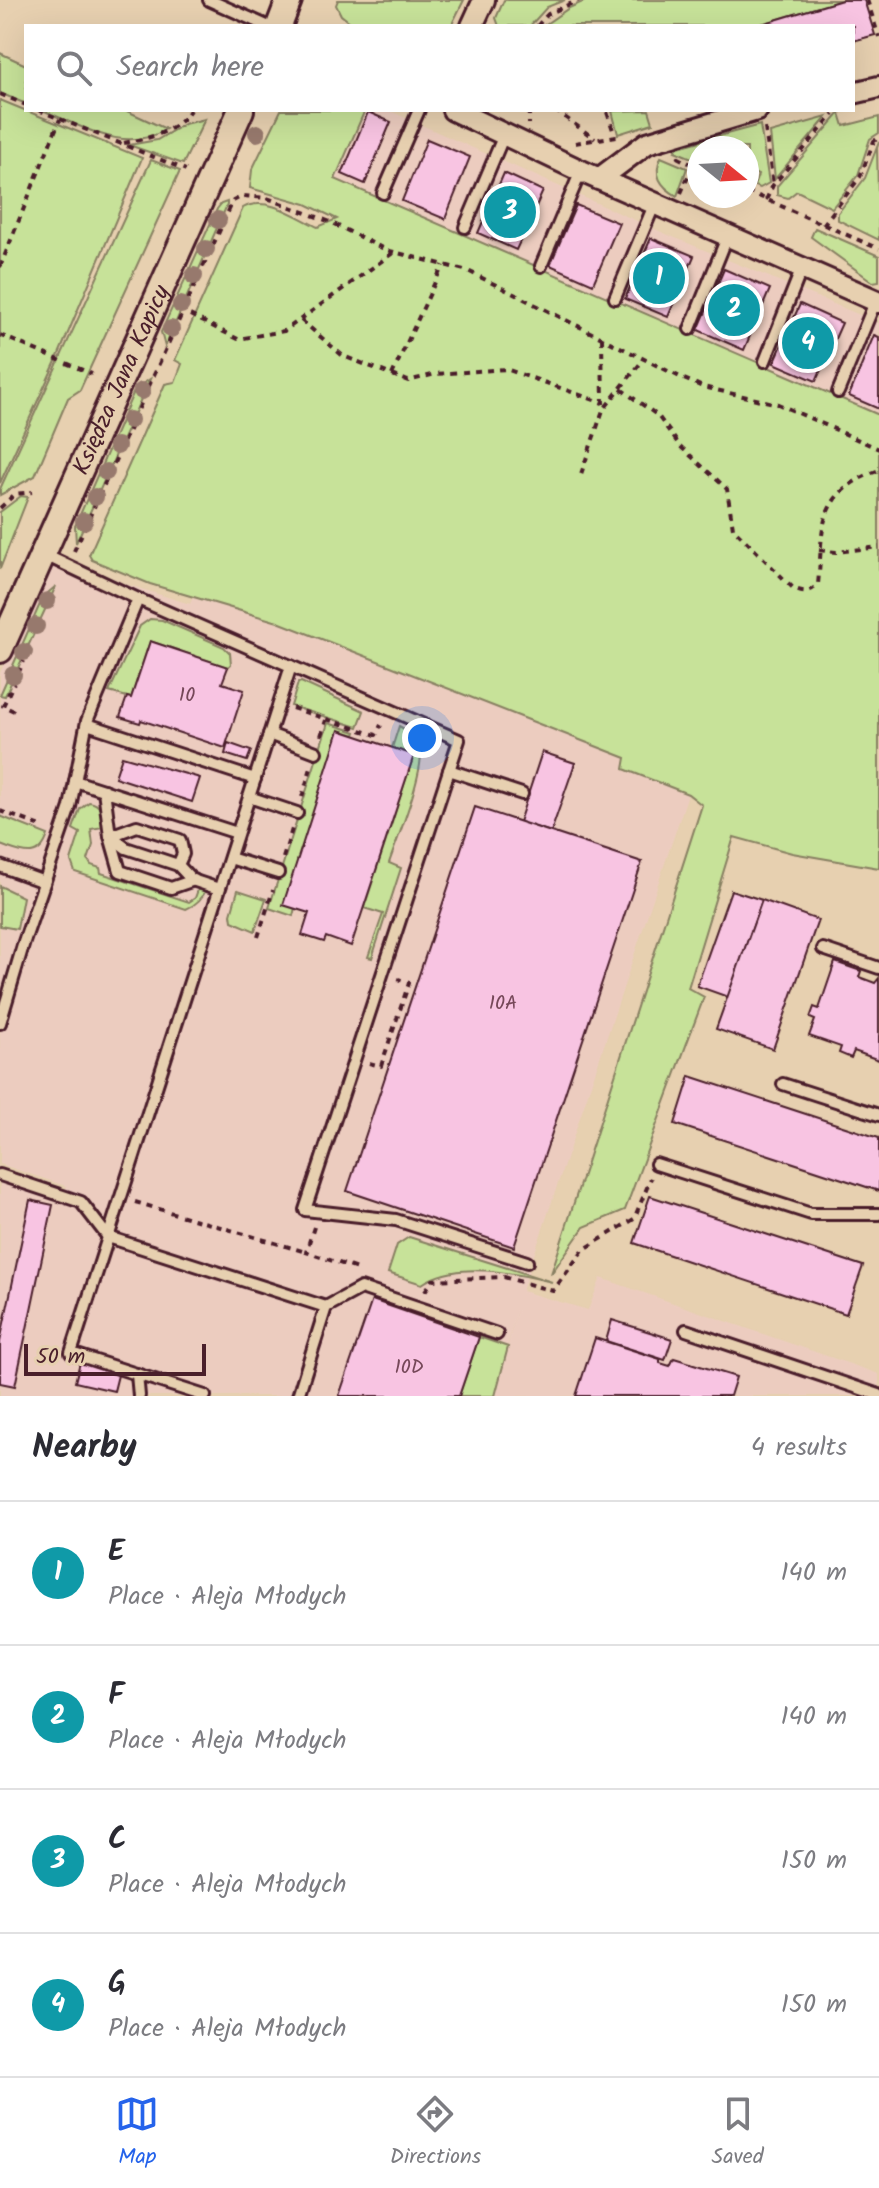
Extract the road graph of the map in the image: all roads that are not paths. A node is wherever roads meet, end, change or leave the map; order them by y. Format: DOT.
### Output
graph roads {
  1 [pos="209,0"];
  2 [pos="289,0"];
  3 [pos="484,0"];
  4 [pos="263,24"];
  5 [pos="280,24"];
  6 [pos="473,24"];
  7 [pos="879,87"];
  8 [pos="855,93"];
  9 [pos="240,112"];
  10 [pos="418,112"];
  11 [pos="457,112"];
  12 [pos="761,118"];
  13 [pos="504,135"];
  14 [pos="590,175"];
  15 [pos="383,193"];
  16 [pos="655,203"];
  17 [pos="465,227"];
  18 [pos="728,235"];
  19 [pos="541,266"];
  20 [pos="802,268"];
  21 [pos="615,298"];
  22 [pos="877,301"];
  23 [pos="690,329"];
  24 [pos="765,361"];
  25 [pos="838,392"];
  26 [pos="43,554"];
  27 [pos="138,599"];
  28 [pos="1,647"];
  29 [pos="291,666"];
  30 [pos="87,724"];
  31 [pos="269,734"];
  32 [pos="316,752"];
  33 [pos="449,770"];
  34 [pos="255,779"];
  35 [pos="75,781"];
  36 [pos="104,790"];
  37 [pos="522,794"];
  38 [pos="249,797"];
  39 [pos="297,813"];
  40 [pos="237,833"];
  41 [pos="110,836"];
  42 [pos="230,858"];
  43 [pos="178,865"];
  44 [pos="0,866"];
  45 [pos="278,873"];
  46 [pos="194,880"];
  47 [pos="44,882"];
  48 [pos="219,889"];
  49 [pos="823,949"];
  50 [pos="879,968"];
  51 [pos="0,1023"];
  52 [pos="783,1084"];
  53 [pos="879,1115"];
  54 [pos="656,1164"];
  55 [pos="0,1175"];
  56 [pos="879,1214"];
  57 [pos="108,1237"];
  58 [pos="527,1262"];
  59 [pos="326,1307"];
  60 [pos="686,1330"];
  61 [pos="497,1334"];
  62 [pos="137,1374"];
  63 [pos="879,1395"];
  64 [pos="139,1396"];
  65 [pos="205,1396"];
  66 [pos="298,1396"];
  1 -- 4 [label="lane"];
  2 -- 5 [label="street"];
  3 -- 6 [label="street"];
  7 -- 8 [label="street"];
  9 -- 26 [label="street, Księdza Jana Kapicy"];
  10 -- 15 [label="lane"];
  11 -- 13 [label="street"];
  12 -- 14 [label="street"];
  13 -- 14 [label="street"];
  13 -- 17 [label="lane"];
  14 -- 16 [label="street"];
  14 -- 19 [label="lane"];
  16 -- 18 [label="street"];
  16 -- 21 [label="lane"];
  18 -- 20 [label="street"];
  18 -- 23 [label="lane"];
  20 -- 22 [label="street"];
  20 -- 24 [label="lane"];
  22 -- 25 [label="lane"];
  26 -- 27 [label="lane"];
  26 -- 28 [label="street, Księdza Jana Kapicy"];
  27 -- 29 [label="lane"];
  27 -- 30 [label="lane"];
  29 -- 31 [label="lane"];
  29 -- 33 [label="lane"];
  30 -- 34 [label="lane"];
  30 -- 35 [label="lane"];
  31 -- 32 [label="lane"];
  31 -- 34 [label="lane"];
  33 -- 37 [label="lane"];
  33 -- 58 [label="lane"];
  34 -- 38 [label="lane"];
  35 -- 36 [label="lane"];
  35 -- 47 [label="lane"];
  36 -- 40 [label="lane"];
  36 -- 41 [label="lane"];
  38 -- 39 [label="lane"];
  38 -- 40 [label="lane"];
  40 -- 42 [label="lane"];
  41 -- 43 [label="lane"];
  41 -- 43 [label="lane"];
  41 -- 46 [label="lane"];
  42 -- 45 [label="lane"];
  42 -- 48 [label="lane"];
  43 -- 46 [label="lane"];
  44 -- 47 [label="lane"];
  46 -- 48 [label="lane"];
  47 -- 51 [label="lane"];
  48 -- 57 [label="lane"];
  49 -- 50 [label="lane"];
  52 -- 53 [label="lane"];
  54 -- 56 [label="lane"];
  55 -- 57 [label="lane"];
  57 -- 59 [label="lane"];
  57 -- 62 [label="lane"];
  59 -- 61 [label="lane"];
  59 -- 66 [label="lane"];
  60 -- 63 [label="lane"];
  62 -- 64 [label="lane"];
  62 -- 65 [label="lane"];
}
